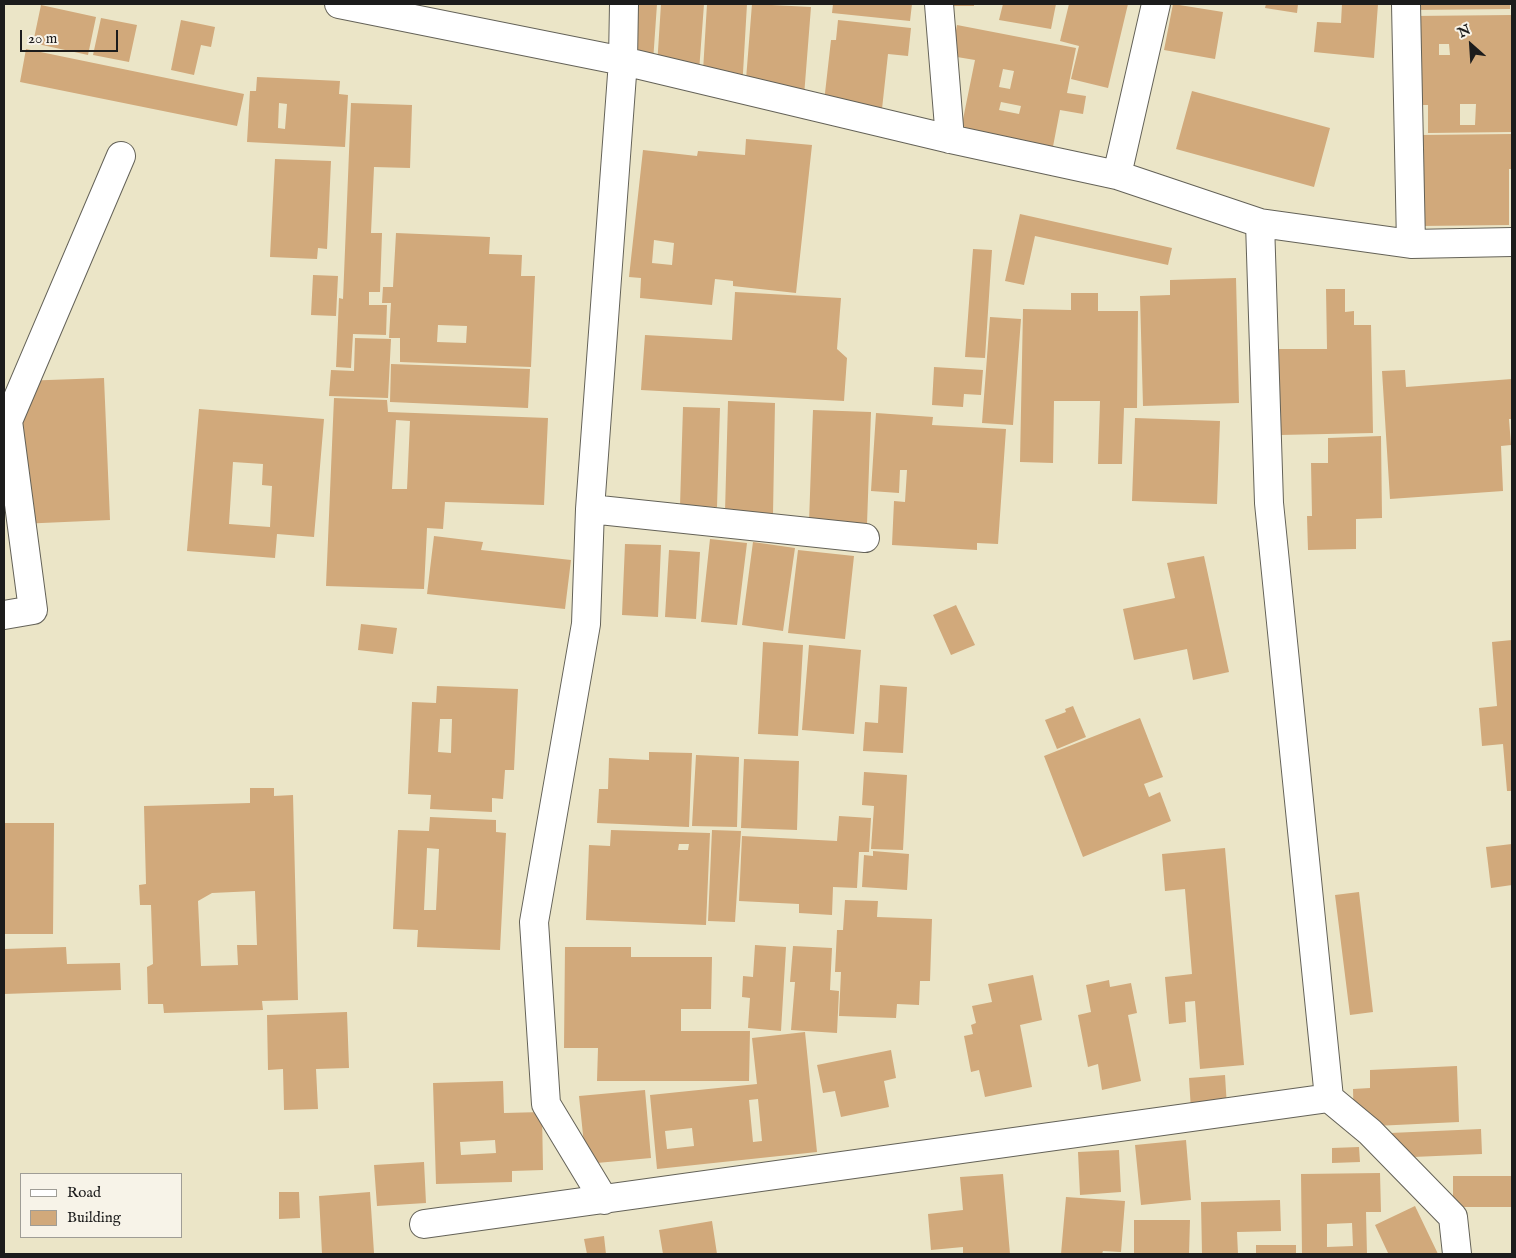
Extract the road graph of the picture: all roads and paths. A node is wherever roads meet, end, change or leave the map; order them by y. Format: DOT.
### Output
graph roads {
  1 [pos="339,4"];
  2 [pos="624,4"];
  3 [pos="939,4"];
  4 [pos="1156,4"];
  5 [pos="1406,4"];
  6 [pos="623,61"];
  7 [pos="950,139"];
  8 [pos="121,156"];
  9 [pos="1117,175"];
  10 [pos="1260,223"];
  11 [pos="1512,242"];
  12 [pos="1411,244"];
  13 [pos="590,509"];
  14 [pos="865,538"];
  15 [pos="4,615"];
  16 [pos="1329,1098"];
  17 [pos="604,1200"];
  18 [pos="424,1224"];
  19 [pos="1457,1254"];
  1 -- 6 [label="street"];
  2 -- 6 [label="street"];
  3 -- 7 [label="street"];
  4 -- 9 [label="street"];
  5 -- 12 [label="street"];
  6 -- 7 [label="street"];
  6 -- 13 [label="street"];
  7 -- 9 [label="street"];
  8 -- 15 [label="street"];
  9 -- 10 [label="street"];
  10 -- 12 [label="street"];
  10 -- 16 [label="street"];
  11 -- 12 [label="street"];
  13 -- 14 [label="street"];
  13 -- 17 [label="street"];
  16 -- 17 [label="street"];
  16 -- 19 [label="street"];
  17 -- 18 [label="street"];
}
